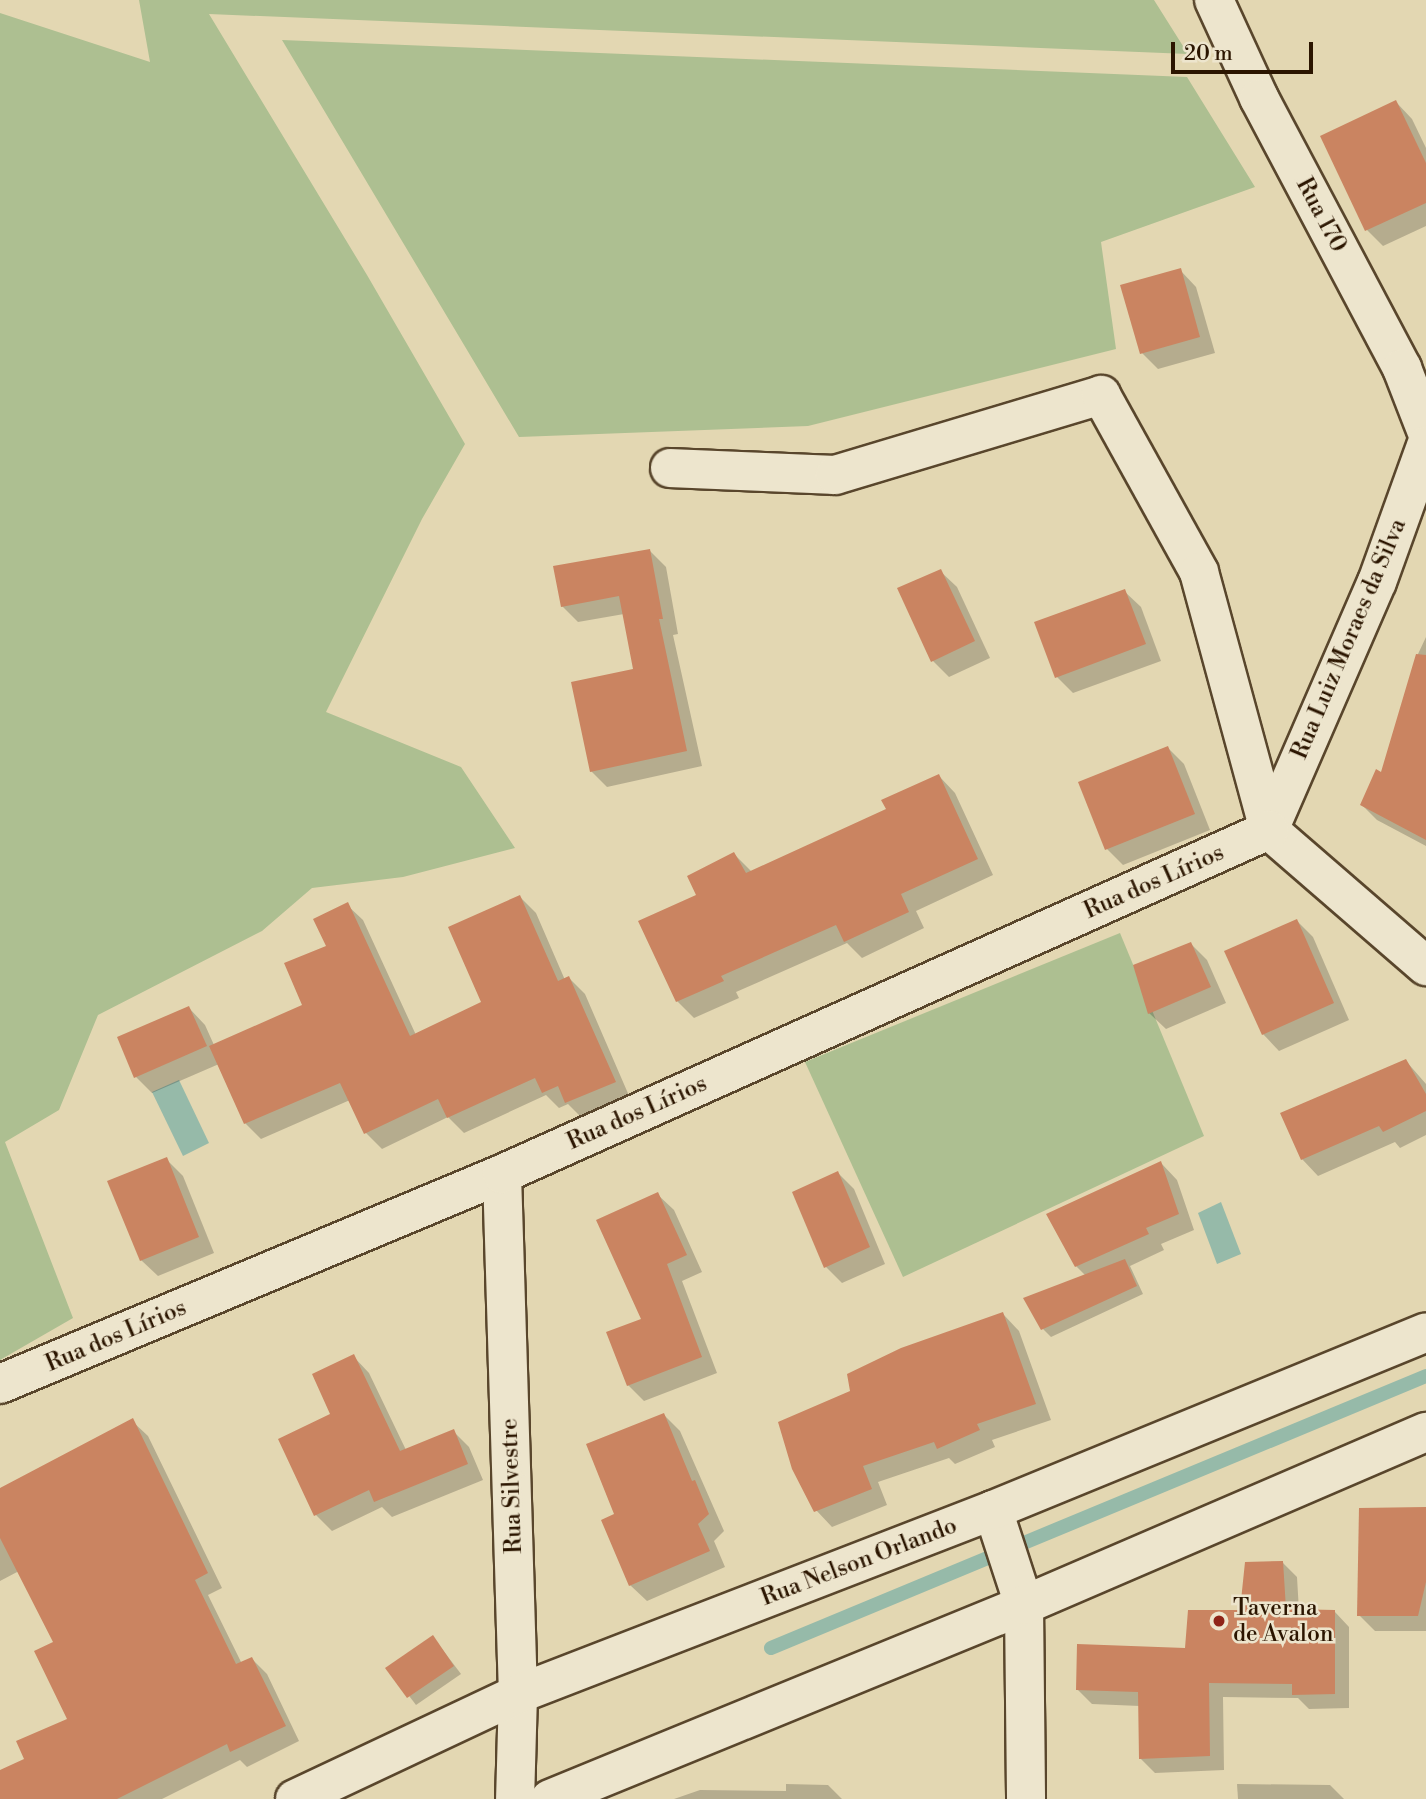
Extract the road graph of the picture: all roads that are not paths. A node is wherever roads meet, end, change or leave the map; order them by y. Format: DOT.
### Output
graph roads {
  1 [pos="1213,0"];
  2 [pos="1426,430"];
  3 [pos="1426,446"];
  4 [pos="670,468"];
  5 [pos="1269,831"];
  6 [pos="1426,967"];
  7 [pos="502,1174"];
  8 [pos="1426,1332"];
  9 [pos="0,1384"];
  10 [pos="1426,1432"];
  11 [pos="993,1510"];
  12 [pos="1024,1605"];
  13 [pos="518,1695"];
  14 [pos="295,1799"];
  15 [pos="515,1799"];
  16 [pos="550,1799"];
  17 [pos="1026,1799"];
  1 -- 2 [label="street, Rua 170"];
  3 -- 5 [label="street, Rua Luiz Moraes da Silva"];
  4 -- 5 [label="street"];
  5 -- 6 [label="street"];
  5 -- 7 [label="street, Rua dos Lírios"];
  7 -- 9 [label="street, Rua dos Lírios"];
  7 -- 13 [label="street, Rua Silvestre"];
  8 -- 11 [label="street, Rua Nelson Orlando"];
  10 -- 12 [label="street"];
  11 -- 12 [label="street"];
  11 -- 13 [label="street, Rua Nelson Orlando"];
  12 -- 16 [label="street"];
  12 -- 17 [label="street"];
  13 -- 14 [label="street, Rua Nelson Orlando"];
  13 -- 15 [label="street, Rua Silvestre"];
}
